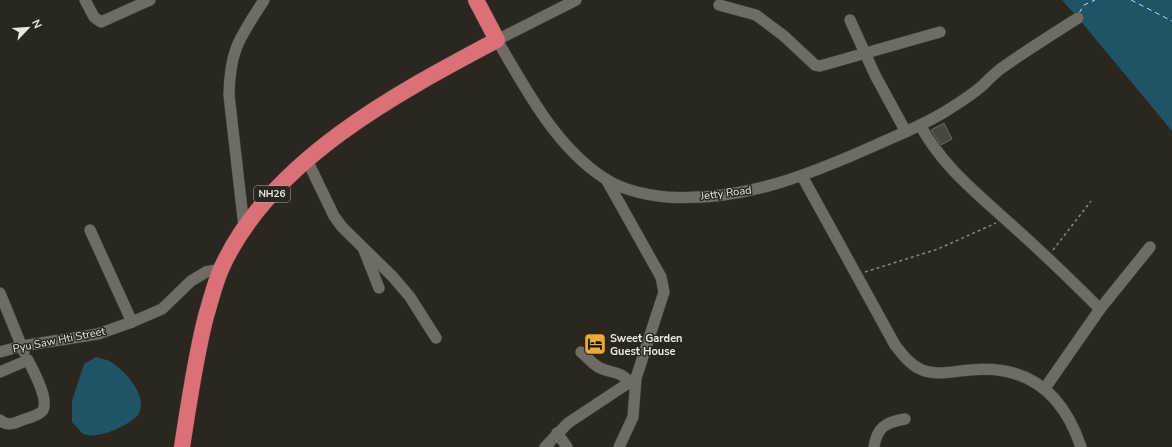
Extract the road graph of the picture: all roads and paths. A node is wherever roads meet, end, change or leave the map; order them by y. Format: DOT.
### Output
graph roads {
  1 [pos="86,0"];
  2 [pos="150,0"];
  3 [pos="264,0"];
  4 [pos="476,0"];
  5 [pos="576,0"];
  6 [pos="719,5"];
  7 [pos="1078,18"];
  8 [pos="850,20"];
  9 [pos="940,32"];
  10 [pos="497,40"];
  11 [pos="864,53"];
  12 [pos="920,125"];
  13 [pos="906,132"];
  14 [pos="307,160"];
  15 [pos="802,176"];
  16 [pos="606,179"];
  17 [pos="1091,201"];
  18 [pos="1005,218"];
  19 [pos="244,227"];
  20 [pos="90,230"];
  21 [pos="362,246"];
  22 [pos="1150,247"];
  23 [pos="1047,258"];
  24 [pos="221,268"];
  25 [pos="856,275"];
  26 [pos="379,288"];
  27 [pos="0,293"];
  28 [pos="1100,309"];
  29 [pos="132,322"];
  30 [pos="436,338"];
  31 [pos="22,346"];
  32 [pos="0,352"];
  33 [pos="581,352"];
  34 [pos="28,360"];
  35 [pos="0,372"];
  36 [pos="633,380"];
  37 [pos="1045,388"];
  38 [pos="905,419"];
  39 [pos="0,420"];
  40 [pos="557,433"];
  41 [pos="182,447"];
  42 [pos="545,447"];
  43 [pos="567,447"];
  44 [pos="619,447"];
  45 [pos="874,447"];
  46 [pos="1081,447"];
  1 -- 2 [label="street"];
  3 -- 19 [label="street"];
  4 -- 10 [label="highway"];
  5 -- 10 [label="street"];
  6 -- 11 [label="street"];
  7 -- 12 [label="street, Jetty Road"];
  8 -- 11 [label="street"];
  9 -- 11 [label="street"];
  10 -- 14 [label="highway, NH26"];
  10 -- 16 [label="street, Jetty Road"];
  11 -- 13 [label="street"];
  12 -- 13 [label="street, Jetty Road"];
  12 -- 18 [label="street"];
  13 -- 15 [label="street, Jetty Road"];
  14 -- 19 [label="highway, NH26"];
  14 -- 21 [label="street"];
  15 -- 16 [label="street, Jetty Road"];
  15 -- 25 [label="street"];
  16 -- 36 [label="street"];
  17 -- 23 [label="path"];
  18 -- 23 [label="street"];
  18 -- 25 [label="path"];
  19 -- 24 [label="highway, NH26"];
  20 -- 29 [label="street"];
  21 -- 26 [label="street"];
  21 -- 30 [label="street"];
  22 -- 28 [label="street"];
  23 -- 28 [label="street"];
  24 -- 29 [label="street, Pyu Saw Hti Street"];
  24 -- 41 [label="highway, NH26"];
  25 -- 37 [label="street"];
  27 -- 31 [label="street"];
  28 -- 37 [label="street"];
  29 -- 31 [label="street, Pyu Saw Hti Street"];
  31 -- 32 [label="street, Pyu Saw Hti Street"];
  31 -- 34 [label="street"];
  33 -- 36 [label="street"];
  34 -- 35 [label="street"];
  34 -- 39 [label="street"];
  36 -- 40 [label="street"];
  36 -- 44 [label="street"];
  37 -- 46 [label="street"];
  38 -- 45 [label="street"];
  40 -- 42 [label="street"];
  40 -- 43 [label="street"];
}
